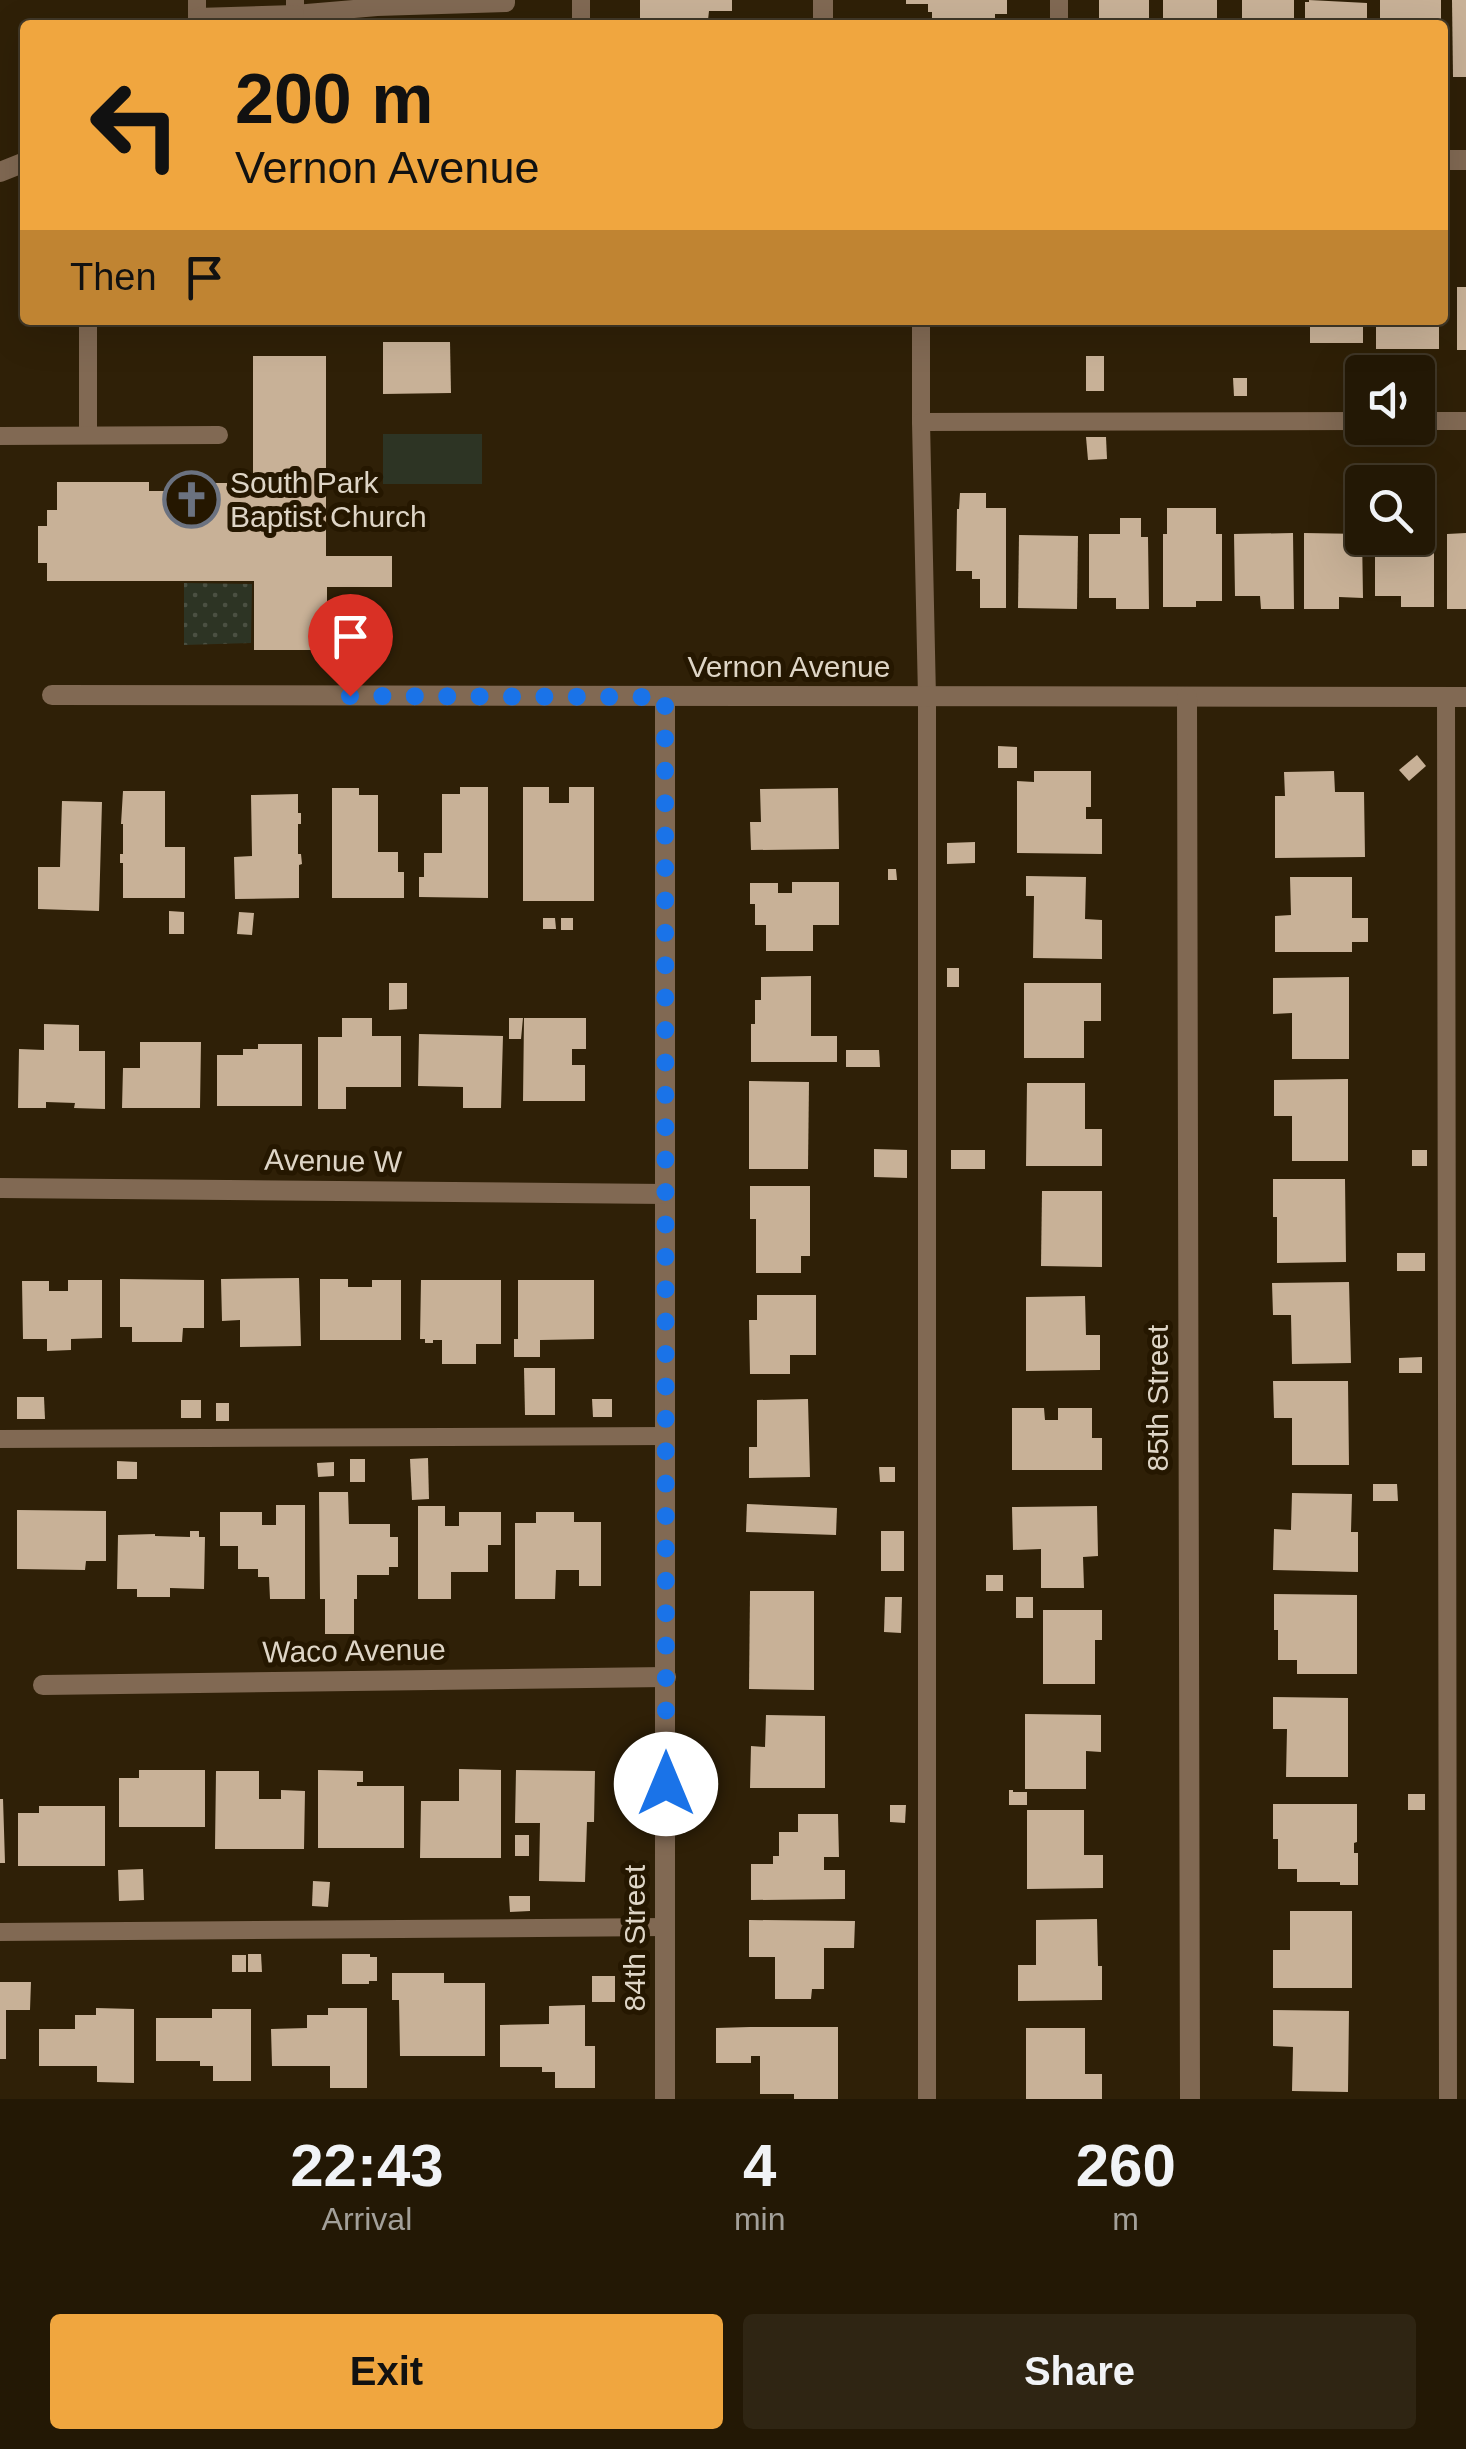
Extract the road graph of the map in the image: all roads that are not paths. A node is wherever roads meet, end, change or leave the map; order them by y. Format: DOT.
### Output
graph roads {
  1 [pos="506,0"];
  2 [pos="295,7"];
  3 [pos="197,14"];
  4 [pos="377,16"];
  5 [pos="88,325"];
  6 [pos="921,325"];
  7 [pos="1435,421"];
  8 [pos="1466,421"];
  9 [pos="920,422"];
  10 [pos="1345,422"];
  11 [pos="219,434"];
  12 [pos="88,435"];
  13 [pos="0,436"];
  14 [pos="52,695"];
  15 [pos="665,697"];
  16 [pos="927,697"];
  17 [pos="1186,697"];
  18 [pos="1456,697"];
  19 [pos="0,1188"];
  20 [pos="665,1194"];
  21 [pos="666,1436"];
  22 [pos="0,1439"];
  23 [pos="666,1677"];
  24 [pos="43,1685"];
  25 [pos="666,1927"];
  26 [pos="0,1932"];
  27 [pos="665,2099"];
  28 [pos="927,2099"];
  29 [pos="1190,2099"];
  30 [pos="1448,2099"];
  1 -- 4 [label="lane"];
  2 -- 3 [label="lane"];
  2 -- 4 [label="lane"];
  5 -- 12 [label="lane"];
  6 -- 9 [label="lane"];
  7 -- 8 [label="lane"];
  9 -- 10 [label="lane"];
  9 -- 16 [label="lane"];
  11 -- 12 [label="lane"];
  12 -- 13 [label="lane"];
  14 -- 15 [label="street, Vernon Avenue"];
  15 -- 16 [label="street, Vernon Avenue"];
  15 -- 20 [label="street, 84th Street"];
  16 -- 17 [label="street, Vernon Avenue"];
  16 -- 28 [label="lane"];
  17 -- 18 [label="street, Vernon Avenue"];
  17 -- 29 [label="street, 85th Street"];
  18 -- 30 [label="lane"];
  19 -- 20 [label="street, Avenue W"];
  20 -- 21 [label="street, 84th Street"];
  21 -- 22 [label="lane"];
  21 -- 23 [label="street, 84th Street"];
  23 -- 24 [label="street, Waco Avenue"];
  23 -- 25 [label="street, 84th Street"];
  25 -- 26 [label="lane"];
  25 -- 27 [label="street, 84th Street"];
}
